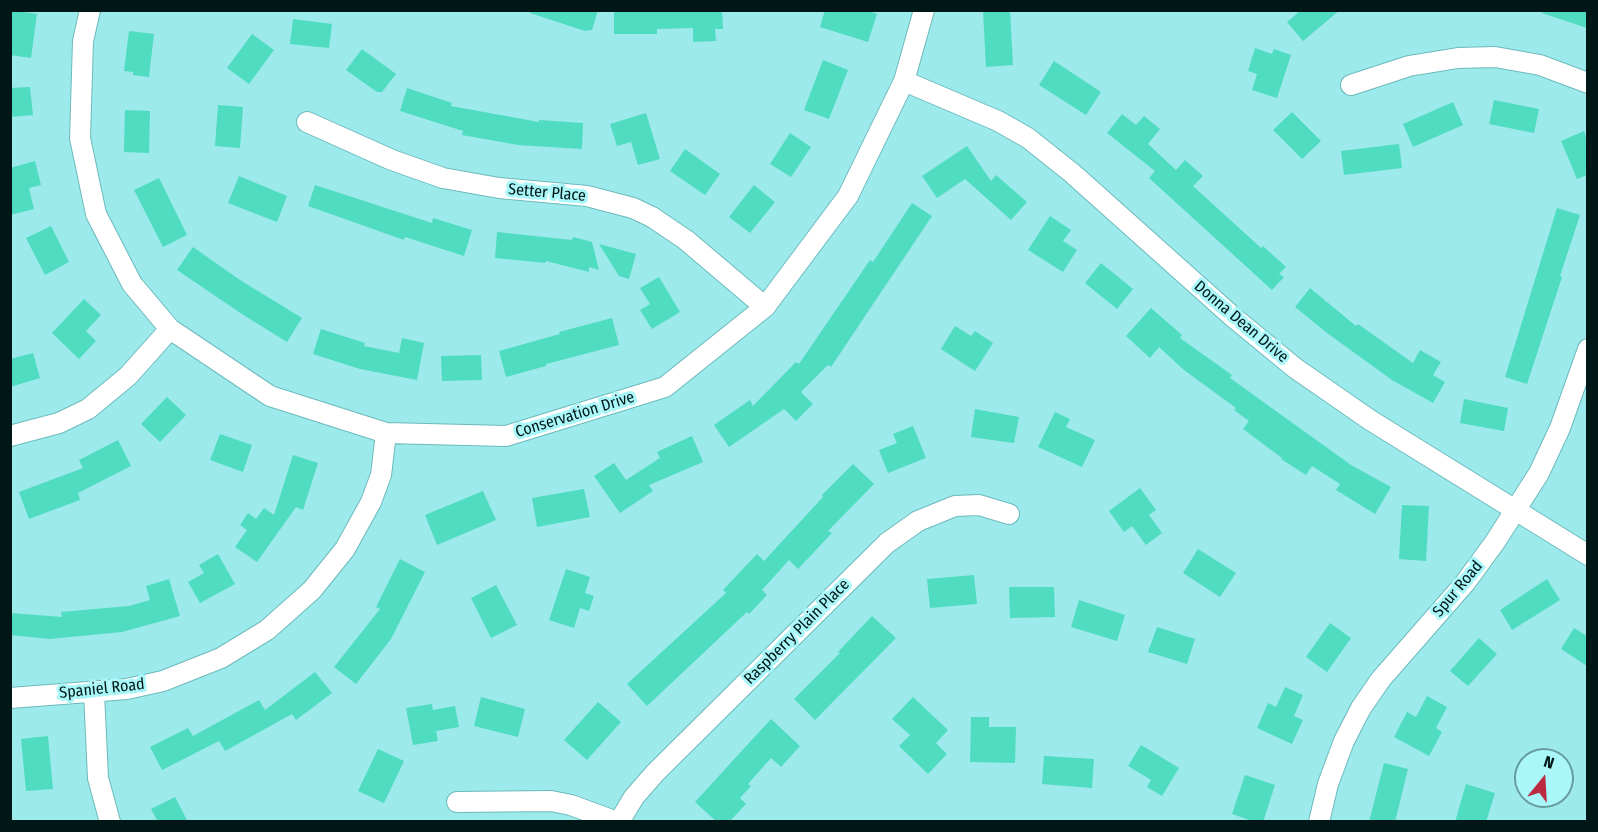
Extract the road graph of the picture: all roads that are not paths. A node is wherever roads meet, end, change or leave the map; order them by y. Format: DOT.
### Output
graph roads {
  1 [pos="90,10"];
  2 [pos="924,10"];
  3 [pos="904,81"];
  4 [pos="1587,83"];
  5 [pos="1352,85"];
  6 [pos="307,122"];
  7 [pos="765,307"];
  8 [pos="170,329"];
  9 [pos="1587,349"];
  10 [pos="386,433"];
  11 [pos="10,436"];
  12 [pos="1516,510"];
  13 [pos="1009,514"];
  14 [pos="1587,555"];
  15 [pos="94,693"];
  16 [pos="10,698"];
  17 [pos="457,802"];
  18 [pos="110,822"];
  19 [pos="618,822"];
  20 [pos="1319,822"];
  1 -- 8 [label="street, Conservation Drive"];
  2 -- 3 [label="street, Conservation Drive"];
  3 -- 7 [label="street, Conservation Drive"];
  3 -- 12 [label="street, Donna Dean Drive"];
  4 -- 5 [label="street"];
  6 -- 7 [label="street, Setter Place"];
  7 -- 10 [label="street, Conservation Drive"];
  8 -- 10 [label="street, Conservation Drive"];
  8 -- 11 [label="street"];
  9 -- 12 [label="street, Spur Road"];
  10 -- 15 [label="street, Spaniel Road"];
  12 -- 14 [label="street, Donna Dean Drive"];
  12 -- 20 [label="street, Spur Road"];
  13 -- 19 [label="street, Raspberry Plain Place"];
  15 -- 16 [label="street, Spaniel Road"];
  15 -- 18 [label="street"];
  17 -- 19 [label="street"];
}
